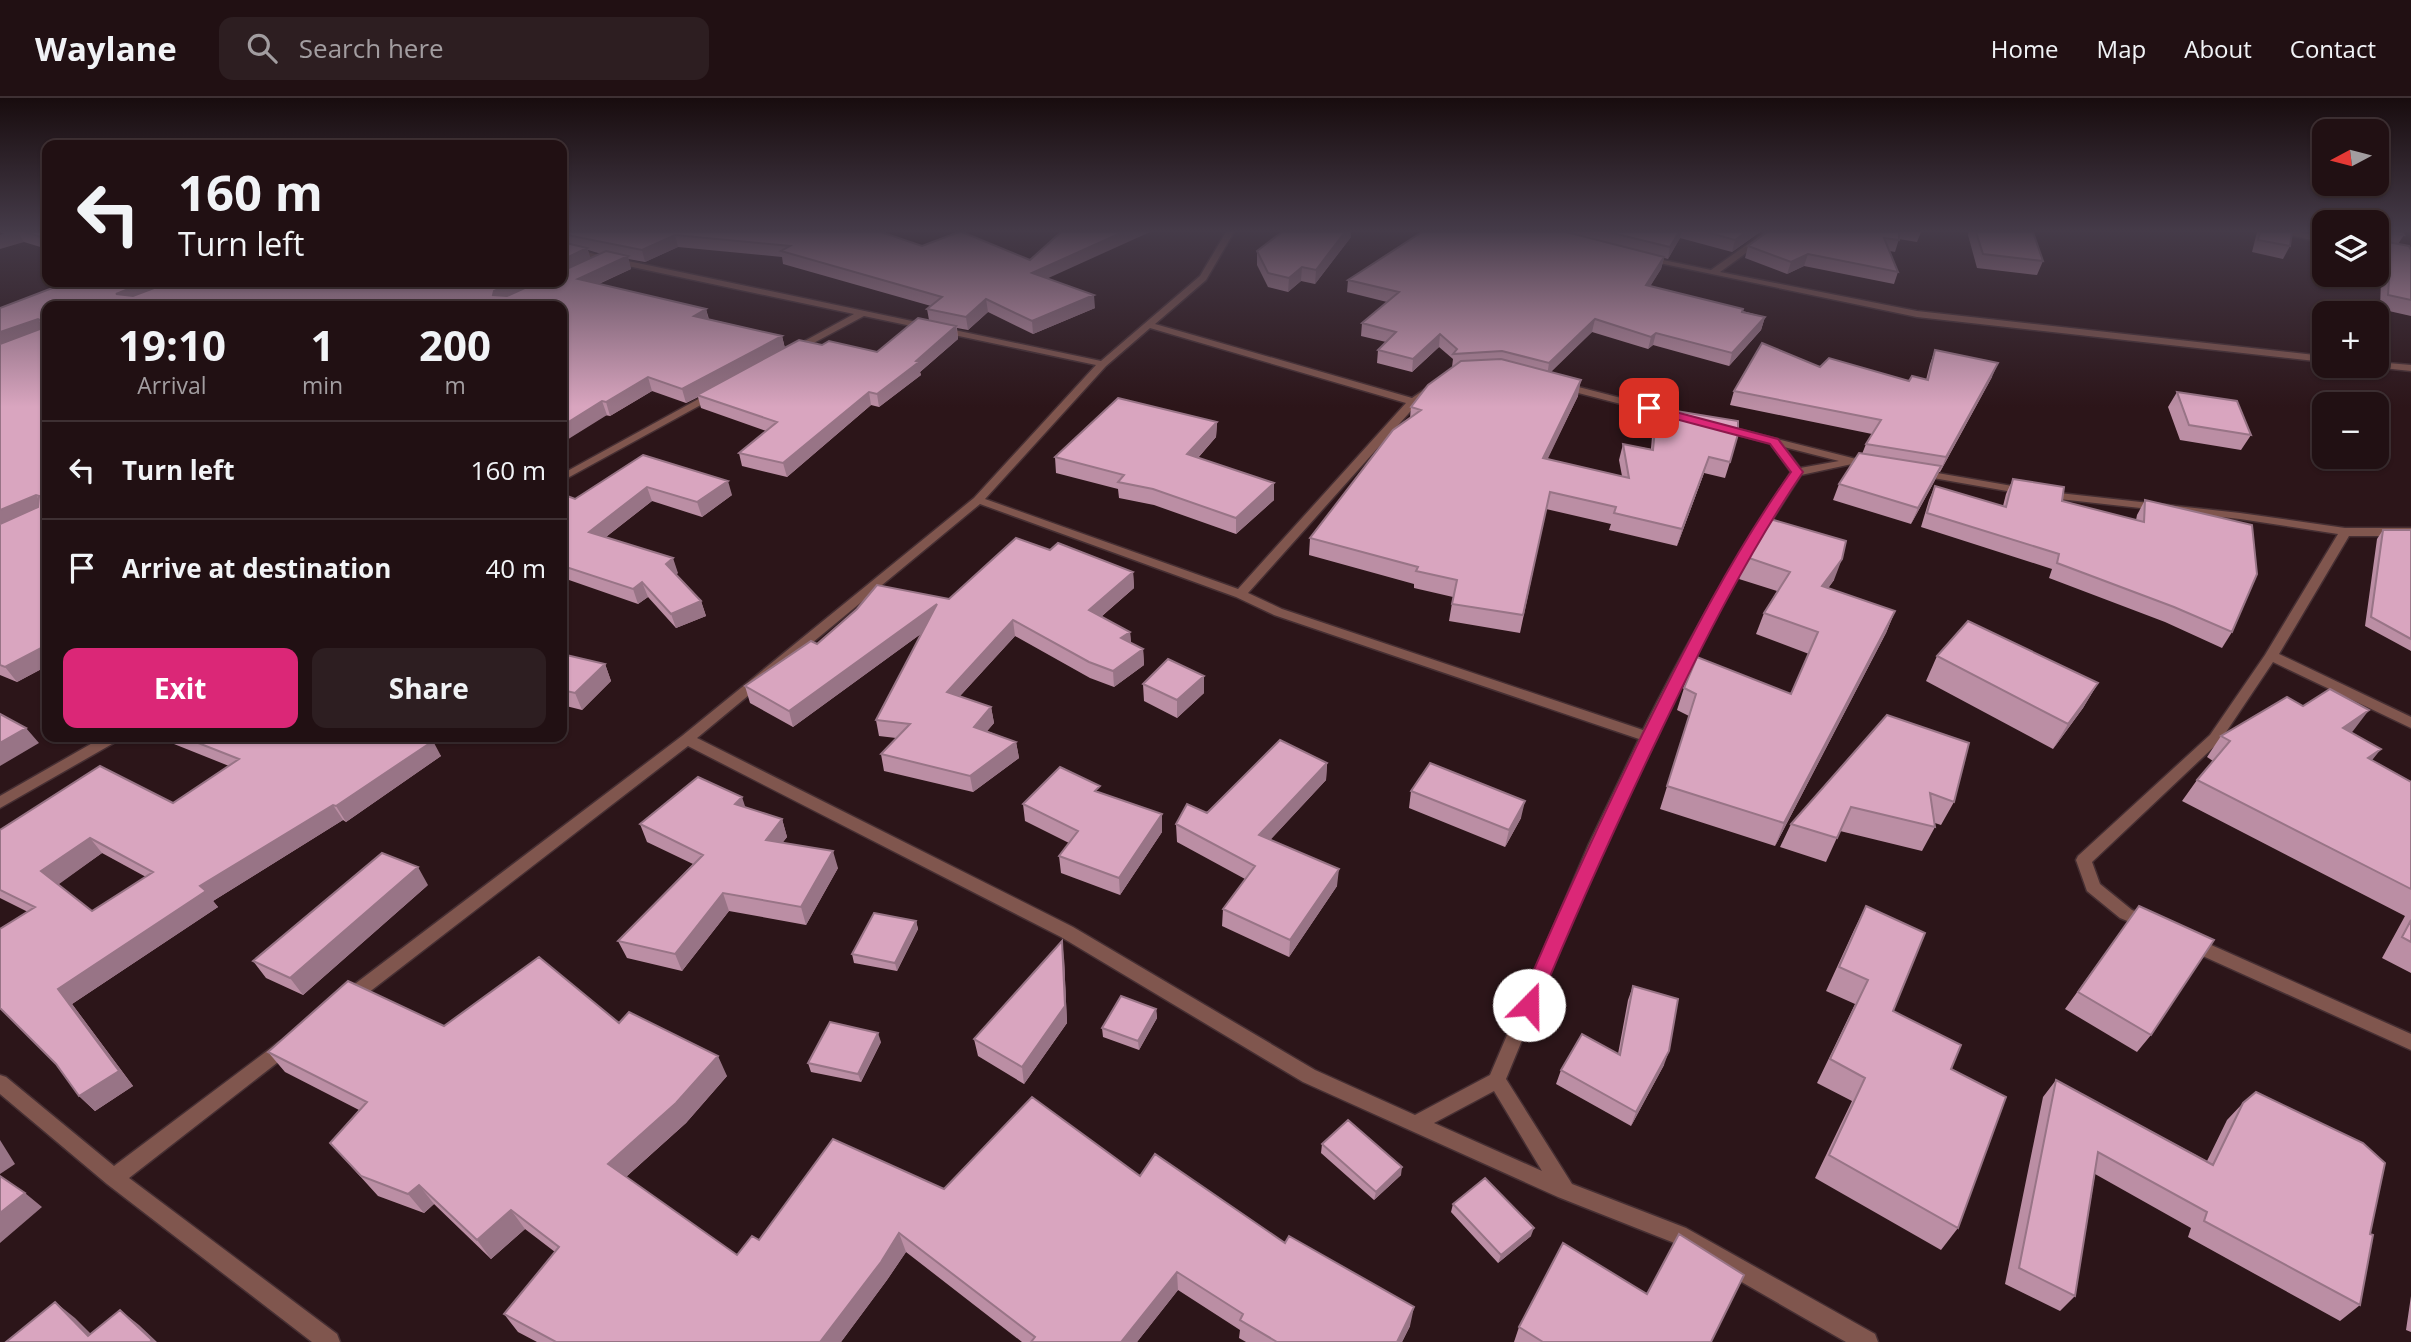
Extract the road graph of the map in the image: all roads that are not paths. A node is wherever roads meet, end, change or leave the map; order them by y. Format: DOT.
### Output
graph roads {
  1 [pos="757,290"];
  2 [pos="1189,290"];
  3 [pos="1797,290"];
  4 [pos="863,313"];
  5 [pos="1150,325"];
  6 [pos="779,358"];
  7 [pos="2312,358"];
  8 [pos="1104,363"];
  9 [pos="2389,366"];
  10 [pos="2411,368"];
  11 [pos="1445,379"];
  12 [pos="1552,383"];
  13 [pos="720,390"];
  14 [pos="1413,402"];
  15 [pos="1683,417"];
  16 [pos="1709,424"];
  17 [pos="1774,441"];
  18 [pos="1852,463"];
  19 [pos="1888,468"];
  20 [pos="1797,472"];
  21 [pos="1912,472"];
  22 [pos="567,475"];
  23 [pos="978,500"];
  24 [pos="2345,532"];
  25 [pos="2411,532"];
  26 [pos="1240,594"];
  27 [pos="2271,656"];
  28 [pos="2411,723"];
  29 [pos="1648,737"];
  30 [pos="687,739"];
  31 [pos="105,742"];
  32 [pos="0,803"];
  33 [pos="335,1009"];
  34 [pos="302,1035"];
  35 [pos="2411,1042"];
  36 [pos="1497,1080"];
  37 [pos="0,1083"];
  38 [pos="1415,1124"];
  39 [pos="114,1178"];
  40 [pos="1565,1191"];
  41 [pos="329,1342"];
  42 [pos="1867,1342"];
  1 -- 4 [label="street"];
  2 -- 5 [label="street"];
  3 -- 7 [label="street"];
  4 -- 6 [label="street"];
  4 -- 8 [label="street"];
  5 -- 8 [label="street"];
  5 -- 14 [label="street"];
  8 -- 23 [label="street"];
  9 -- 10 [label="street"];
  11 -- 14 [label="street"];
  12 -- 15 [label="street"];
  13 -- 22 [label="street"];
  14 -- 26 [label="street"];
  16 -- 17 [label="street"];
  17 -- 18 [label="street"];
  17 -- 20 [label="street"];
  18 -- 19 [label="street"];
  18 -- 20 [label="street"];
  20 -- 29 [label="street"];
  21 -- 24 [label="street"];
  23 -- 26 [label="street"];
  23 -- 30 [label="street"];
  24 -- 25 [label="street"];
  24 -- 27 [label="street"];
  26 -- 29 [label="street"];
  27 -- 28 [label="street"];
  27 -- 35 [label="street"];
  29 -- 36 [label="street"];
  30 -- 33 [label="street"];
  30 -- 38 [label="street"];
  31 -- 32 [label="street"];
  34 -- 39 [label="street"];
  36 -- 38 [label="street"];
  36 -- 40 [label="street"];
  37 -- 39 [label="street"];
  38 -- 40 [label="street"];
  39 -- 41 [label="street"];
  40 -- 42 [label="street"];
}
